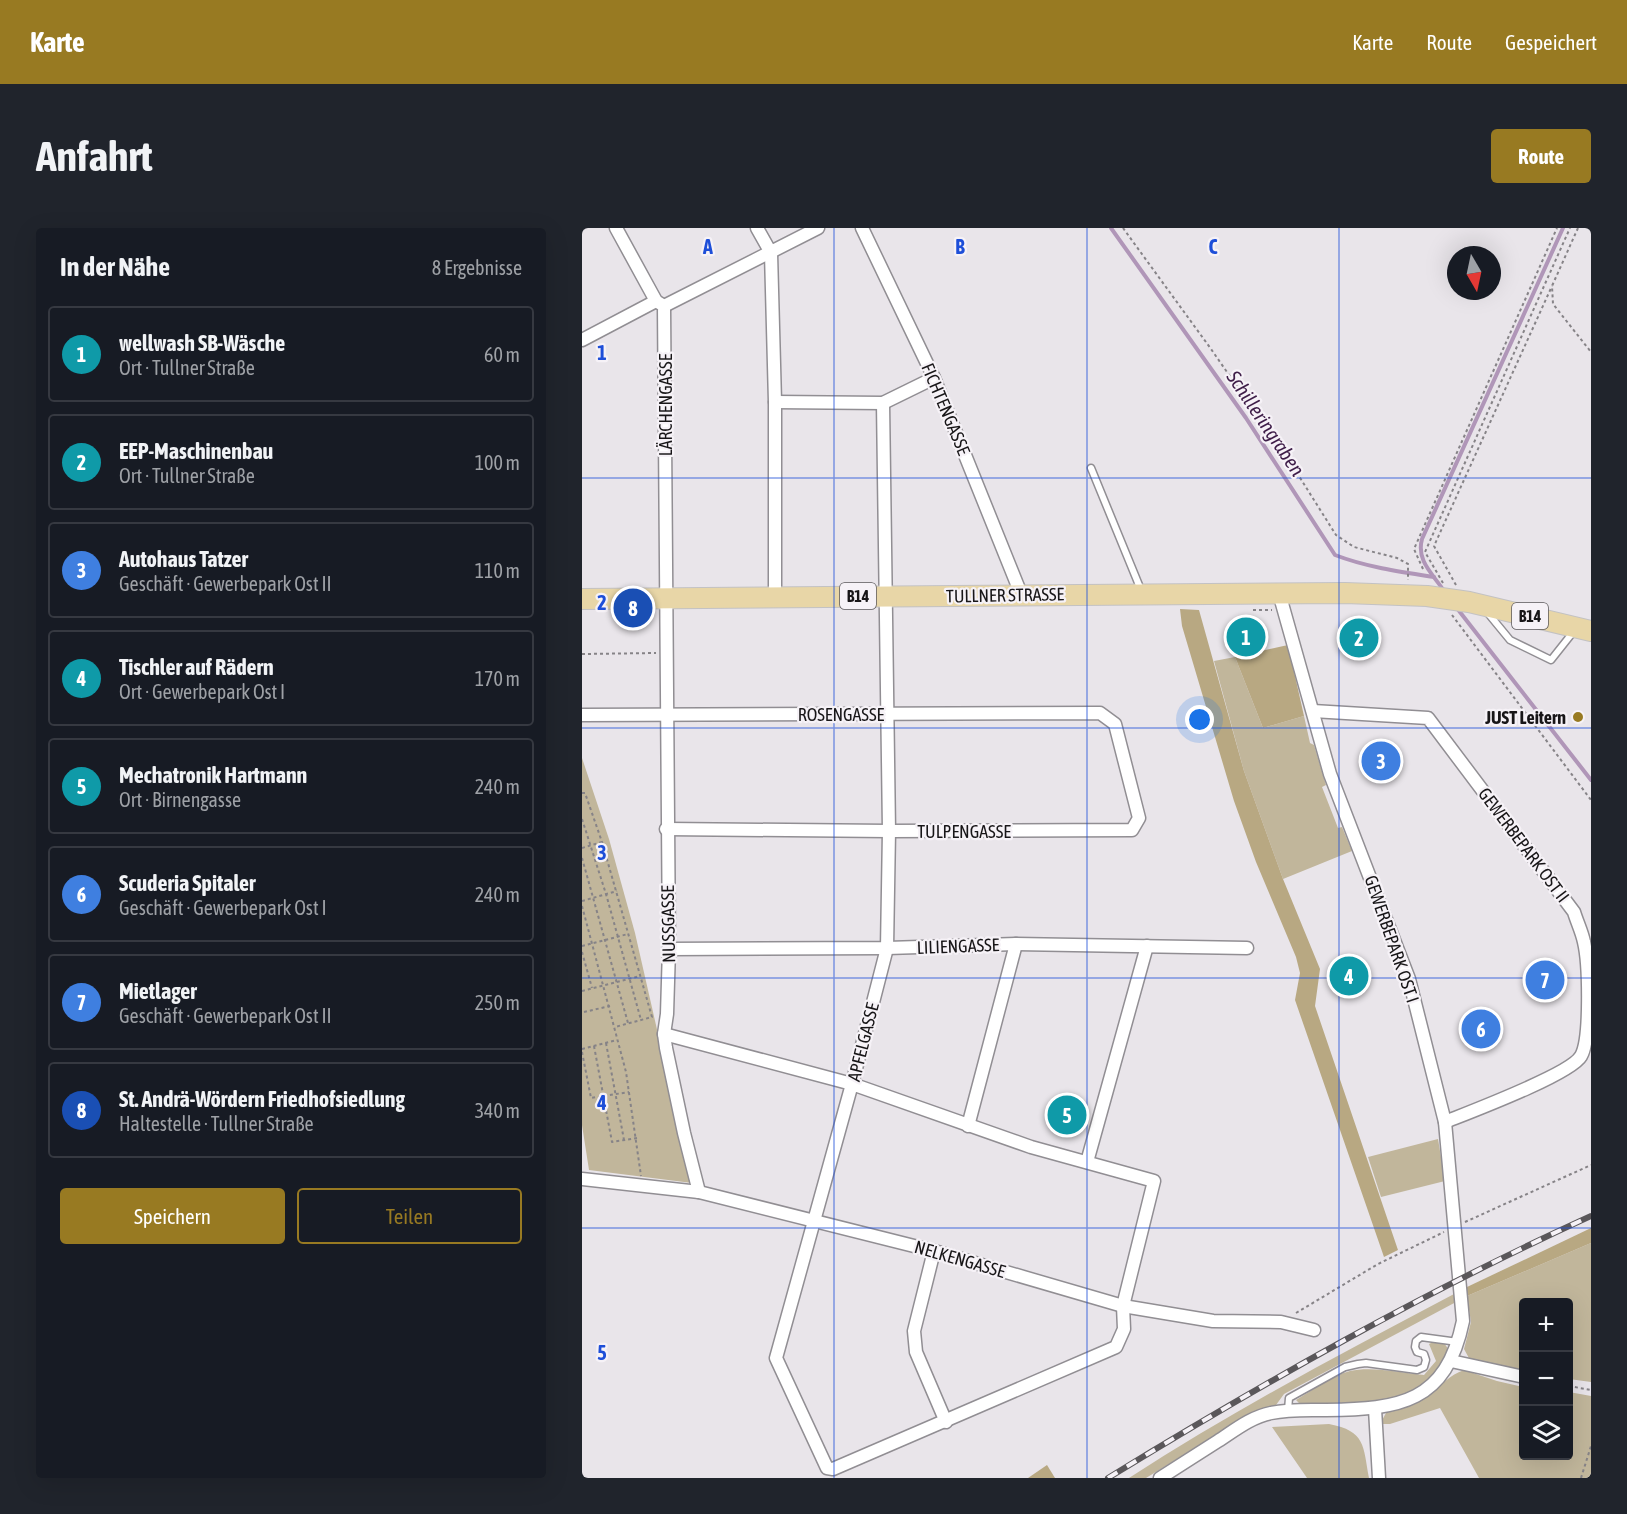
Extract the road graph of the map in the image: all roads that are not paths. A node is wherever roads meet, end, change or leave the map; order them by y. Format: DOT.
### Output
graph roads {
  1 [pos="616,228"];
  2 [pos="757,228"];
  3 [pos="818,228"];
  4 [pos="862,228"];
  5 [pos="771,253"];
  6 [pos="660,303"];
  7 [pos="582,340"];
  8 [pos="934,378"];
  9 [pos="775,402"];
  10 [pos="883,403"];
  11 [pos="1091,468"];
  12 [pos="1279,593"];
  13 [pos="1022,594"];
  14 [pos="1142,594"];
  15 [pos="885,596"];
  16 [pos="666,597"];
  17 [pos="775,597"];
  18 [pos="582,599"];
  19 [pos="1475,603"];
  20 [pos="1584,629"];
  21 [pos="665,653"];
  22 [pos="1313,711"];
  23 [pos="1100,713"];
  24 [pos="886,714"];
  25 [pos="582,715"];
  26 [pos="666,715"];
  27 [pos="666,829"];
  28 [pos="889,831"];
  29 [pos="1017,944"];
  30 [pos="1147,946"];
  31 [pos="887,948"];
  32 [pos="1247,948"];
  33 [pos="669,949"];
  34 [pos="664,1034"];
  35 [pos="852,1084"];
  36 [pos="1445,1122"];
  37 [pos="968,1126"];
  38 [pos="1087,1162"];
  39 [pos="582,1179"];
  40 [pos="699,1192"];
  41 [pos="814,1222"];
  42 [pos="934,1251"];
  43 [pos="1123,1306"];
  44 [pos="1314,1330"];
  45 [pos="1459,1342"];
  46 [pos="1451,1361"];
  47 [pos="1519,1376"];
  48 [pos="1375,1409"];
  49 [pos="1288,1410"];
  50 [pos="946,1422"];
  51 [pos="837,1471"];
  52 [pos="1160,1478"];
  53 [pos="1379,1478"];
  1 -- 6 [label="street, LÄRCHENGASSE"];
  2 -- 5 [label="street"];
  3 -- 5 [label="street"];
  4 -- 8 [label="street, FICHTENGASSE"];
  5 -- 6 [label="street"];
  5 -- 9 [label="street"];
  6 -- 7 [label="street"];
  6 -- 16 [label="street, LÄRCHENGASSE"];
  8 -- 10 [label="street"];
  8 -- 13 [label="street, FICHTENGASSE"];
  9 -- 10 [label="street"];
  9 -- 17 [label="street"];
  10 -- 15 [label="street, APFELGASSE"];
  11 -- 14 [label="lane"];
  12 -- 14 [label="main road, TULLNER STRASSE / B14"];
  12 -- 19 [label="main road, TULLNER STRASSE / B14"];
  12 -- 22 [label="street, GEWERBEPARK OST I"];
  13 -- 14 [label="main road, TULLNER STRASSE / B14"];
  13 -- 15 [label="main road, TULLNER STRASSE / B14"];
  15 -- 17 [label="main road, TULLNER STRASSE / B14"];
  15 -- 24 [label="street, APFELGASSE"];
  16 -- 17 [label="main road, TULLNER STRASSE / B14"];
  16 -- 18 [label="main road, TULLNER STRASSE / B14"];
  16 -- 21 [label="street, LÄRCHENGASSE"];
  19 -- 20 [label="main road, B14"];
  19 -- 20 [label="lane"];
  21 -- 26 [label="street, NUSSGASSE"];
  22 -- 36 [label="street, GEWERBEPARK OST I"];
  22 -- 36 [label="street, GEWERBEPARK OST II"];
  23 -- 24 [label="street, ROSENGASSE"];
  23 -- 28 [label="street, TULPENGASSE"];
  24 -- 26 [label="street, ROSENGASSE"];
  24 -- 28 [label="street, APFELGASSE"];
  25 -- 26 [label="street, ROSENGASSE"];
  26 -- 27 [label="street, NUSSGASSE"];
  27 -- 28 [label="street, TULPENGASSE"];
  27 -- 33 [label="street, NUSSGASSE"];
  28 -- 31 [label="street, APFELGASSE"];
  29 -- 30 [label="street, LILIENGASSE"];
  29 -- 31 [label="street, LILIENGASSE"];
  29 -- 37 [label="street"];
  30 -- 32 [label="street, LILIENGASSE"];
  30 -- 38 [label="street"];
  31 -- 33 [label="street, LILIENGASSE"];
  31 -- 35 [label="street, APFELGASSE"];
  33 -- 34 [label="street, NUSSGASSE"];
  34 -- 35 [label="street"];
  34 -- 40 [label="street, NUSSGASSE"];
  35 -- 37 [label="street"];
  35 -- 41 [label="street, APFELGASSE"];
  36 -- 45 [label="street, GEWERBEPARK OST I"];
  37 -- 38 [label="street"];
  38 -- 43 [label="street"];
  39 -- 40 [label="street, NELKENGASSE"];
  40 -- 41 [label="street, NELKENGASSE"];
  41 -- 42 [label="street, NELKENGASSE"];
  41 -- 51 [label="street, APFELGASSE"];
  42 -- 43 [label="street, NELKENGASSE"];
  42 -- 50 [label="street"];
  43 -- 44 [label="street, NELKENGASSE"];
  43 -- 50 [label="street"];
  45 -- 46 [label="street, GEWERBEPARK OST I"];
  45 -- 49 [label="lane"];
  46 -- 47 [label="street"];
  46 -- 48 [label="street, GEWERBEPARK OST I"];
  48 -- 49 [label="street, GEWERBEPARK OST I"];
  48 -- 53 [label="street"];
  49 -- 52 [label="street, GEWERBEPARK OST I"];
  50 -- 51 [label="street"];
}
